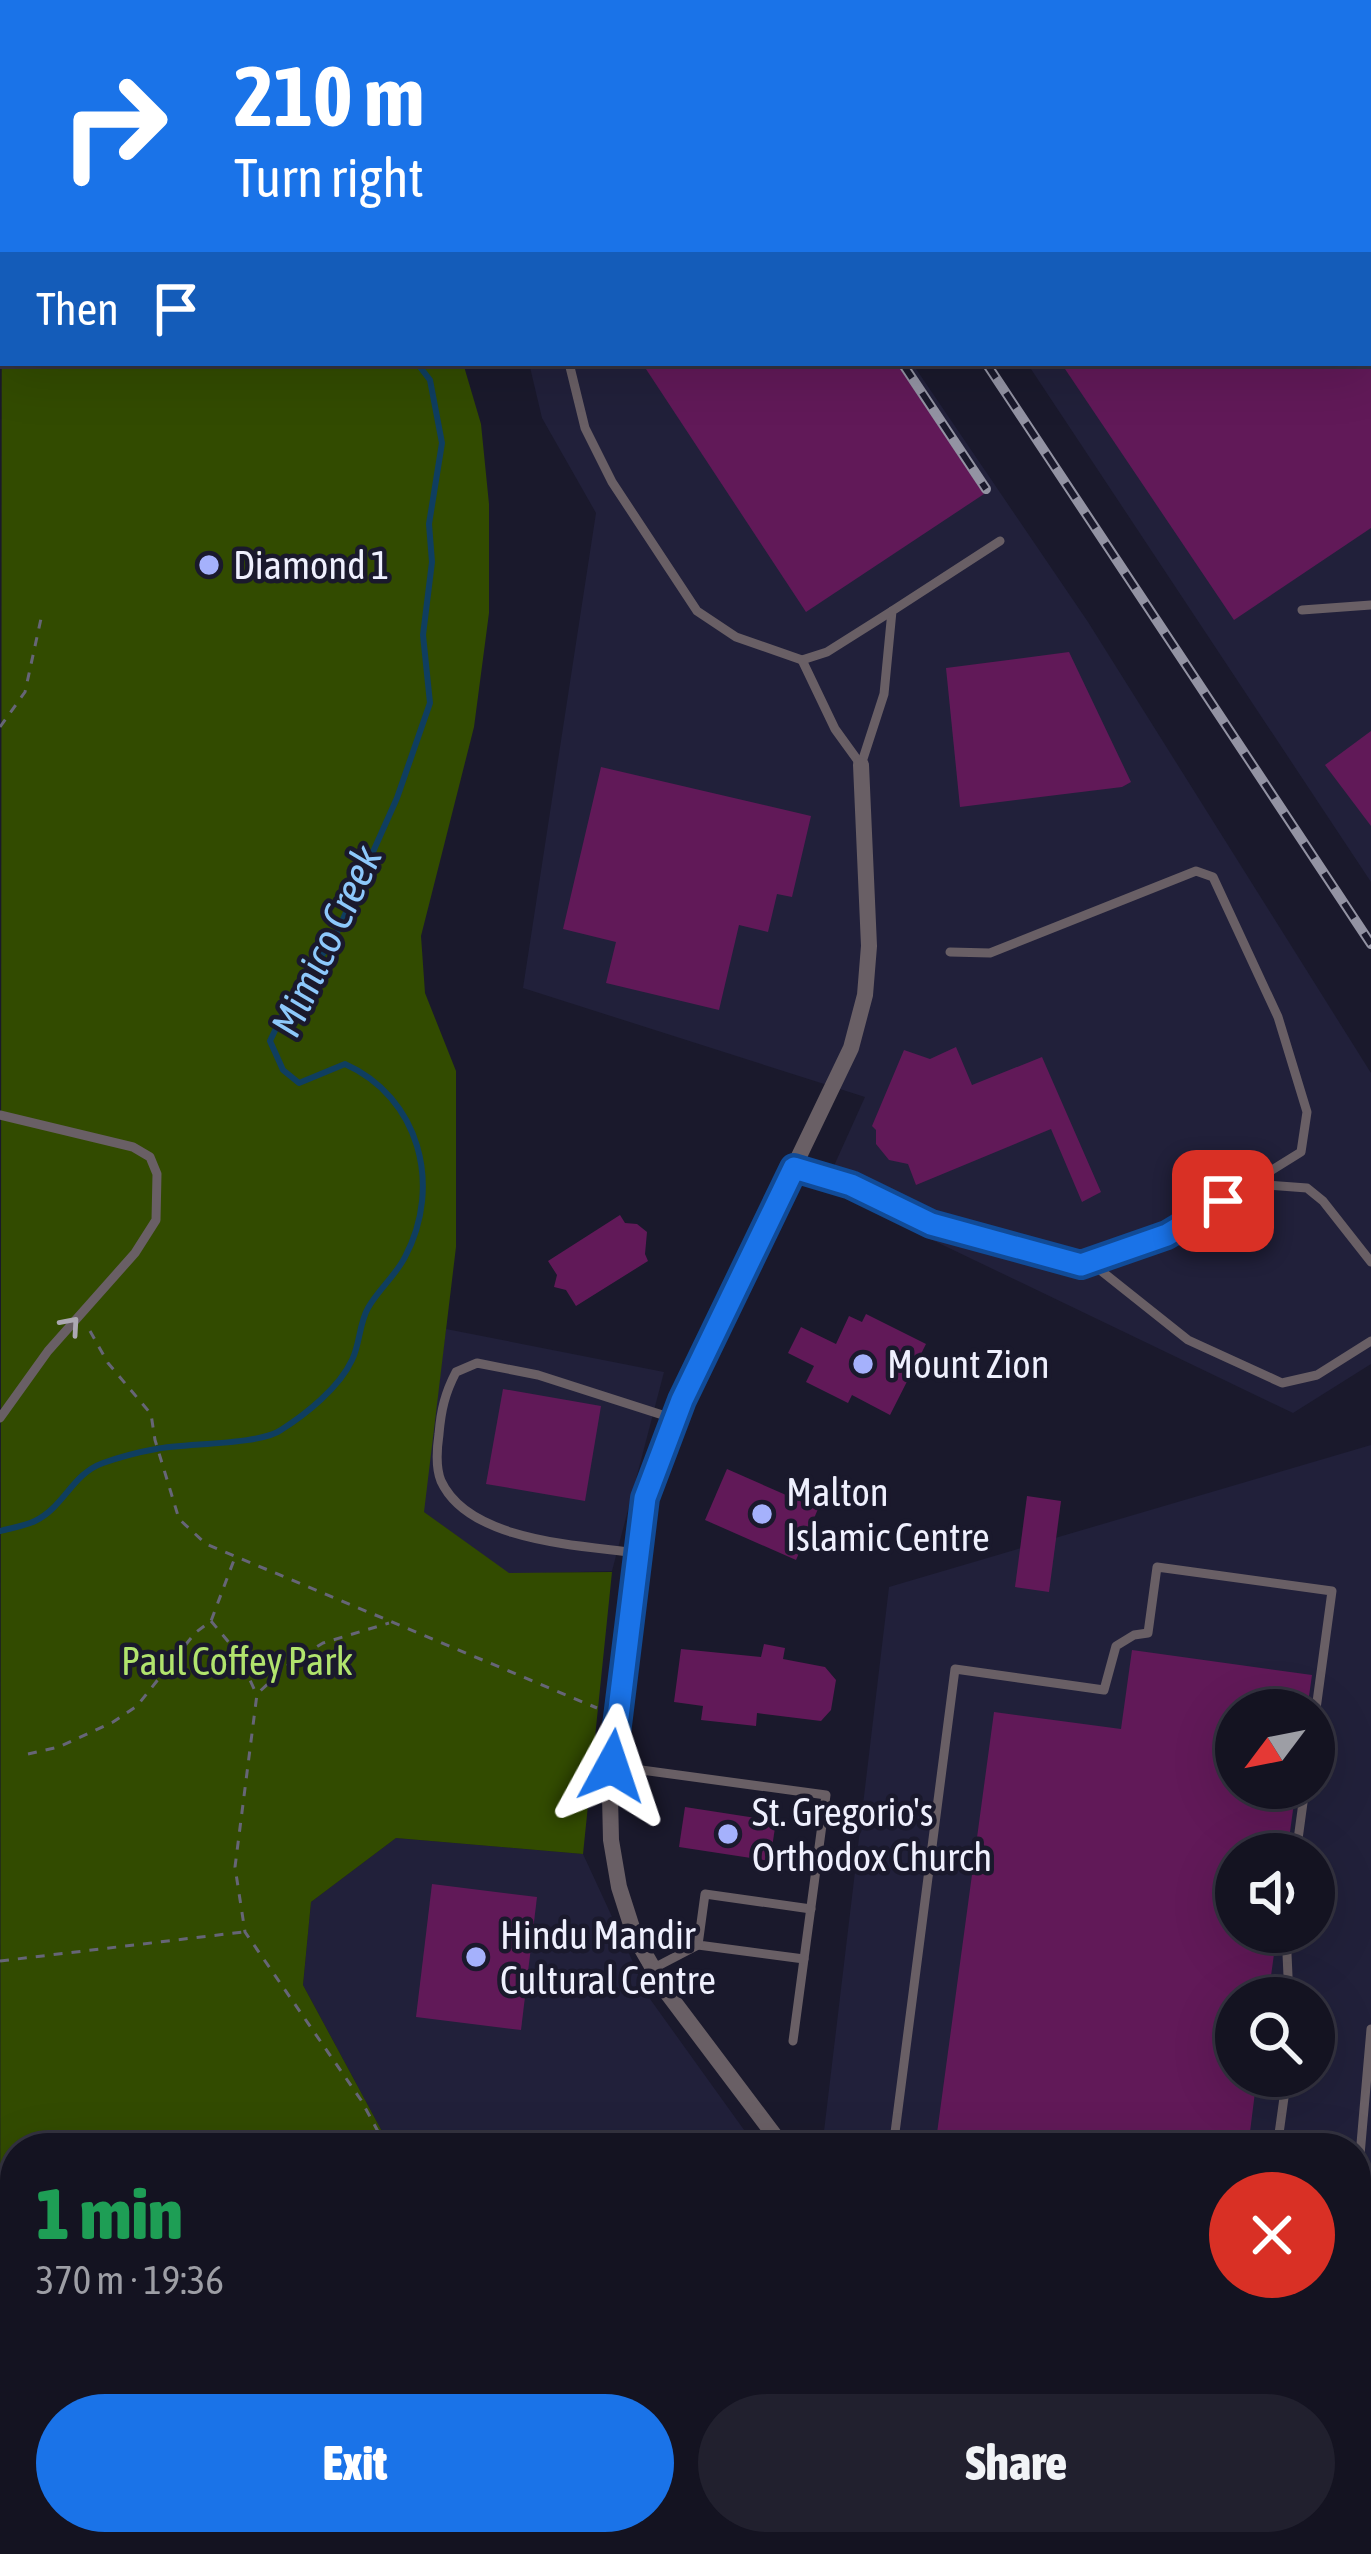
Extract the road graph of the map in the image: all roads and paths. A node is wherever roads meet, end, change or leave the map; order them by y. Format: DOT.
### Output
graph roads {
  1 [pos="570,366"];
  2 [pos="1000,542"];
  3 [pos="1371,605"];
  4 [pos="1302,610"];
  5 [pos="892,611"];
  6 [pos="42,614"];
  7 [pos="802,660"];
  8 [pos="0,727"];
  9 [pos="861,764"];
  10 [pos="950,952"];
  11 [pos="0,1115"];
  12 [pos="794,1168"];
  13 [pos="1251,1184"];
  14 [pos="1090,1262"];
  15 [pos="1371,1262"];
  16 [pos="82,1312"];
  17 [pos="1371,1342"];
  18 [pos="0,1418"];
  19 [pos="675,1419"];
  20 [pos="637,1553"];
  21 [pos="235,1557"];
  22 [pos="211,1621"];
  23 [pos="392,1622"];
  24 [pos="1319,1689"];
  25 [pos="257,1694"];
  26 [pos="616,1715"];
  27 [pos="28,1754"];
  28 [pos="612,1766"];
  29 [pos="811,1909"];
  30 [pos="245,1932"];
  31 [pos="698,1945"];
  32 [pos="804,1959"];
  33 [pos="0,1961"];
  34 [pos="652,1969"];
  35 [pos="1371,2029"];
  36 [pos="793,2041"];
  37 [pos="1284,2097"];
  38 [pos="379,2133"];
  39 [pos="773,2133"];
  40 [pos="895,2133"];
  41 [pos="1279,2133"];
  42 [pos="1362,2133"];
  1 -- 7 [label="lane"];
  2 -- 5 [label="lane"];
  3 -- 4 [label="lane"];
  5 -- 7 [label="lane"];
  5 -- 9 [label="lane"];
  6 -- 8 [label="path"];
  7 -- 9 [label="lane"];
  9 -- 12 [label="street"];
  10 -- 13 [label="lane"];
  11 -- 16 [label="lane"];
  12 -- 14 [label="lane"];
  12 -- 19 [label="street"];
  13 -- 14 [label="lane"];
  13 -- 15 [label="lane"];
  14 -- 17 [label="lane"];
  18 -- 16 [label="lane, one-way"];
  16 -- 21 [label="path"];
  19 -- 20 [label="street"];
  19 -- 20 [label="lane"];
  20 -- 26 [label="street"];
  21 -- 22 [label="path"];
  21 -- 23 [label="path"];
  22 -- 25 [label="path"];
  22 -- 27 [label="path"];
  23 -- 25 [label="path"];
  23 -- 26 [label="path"];
  24 -- 40 [label="lane"];
  25 -- 30 [label="path"];
  26 -- 28 [label="street"];
  28 -- 29 [label="lane"];
  28 -- 34 [label="street"];
  29 -- 31 [label="lane"];
  29 -- 32 [label="lane"];
  30 -- 33 [label="path"];
  30 -- 38 [label="path"];
  31 -- 32 [label="lane"];
  31 -- 34 [label="lane"];
  32 -- 36 [label="lane"];
  34 -- 39 [label="street"];
  35 -- 42 [label="lane"];
  37 -- 41 [label="lane"];
}
